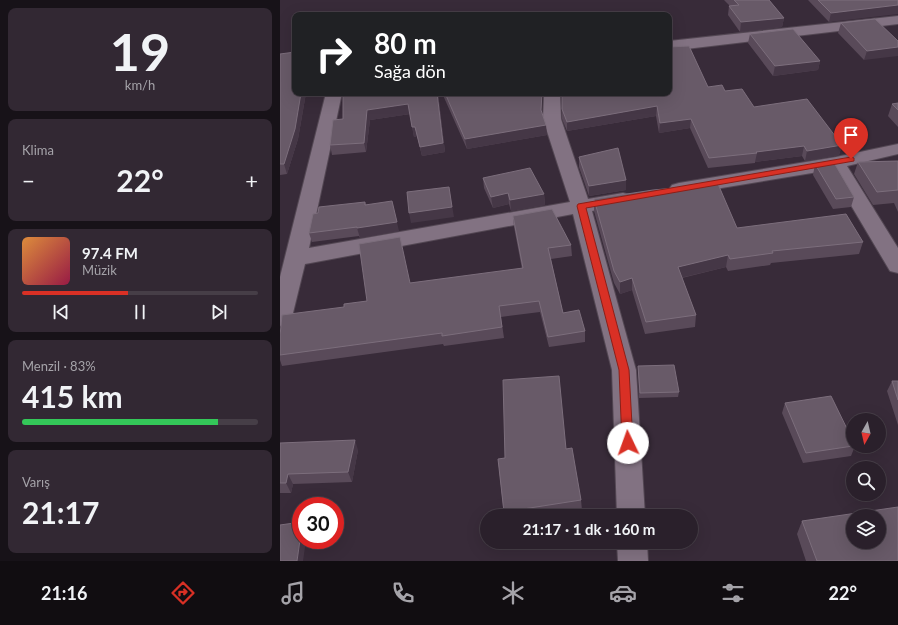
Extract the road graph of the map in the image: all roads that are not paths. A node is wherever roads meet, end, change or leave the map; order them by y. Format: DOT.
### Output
graph roads {
  1 [pos="898,20"];
  2 [pos="672,46"];
  3 [pos="333,96"];
  4 [pos="552,96"];
  5 [pos="898,149"];
  6 [pos="836,163"];
  7 [pos="581,206"];
  8 [pos="296,258"];
  9 [pos="897,262"];
  10 [pos="280,317"];
  11 [pos="631,509"];
  12 [pos="632,549"];
  13 [pos="633,561"];
  1 -- 2 [label="street"];
  3 -- 8 [label="street"];
  4 -- 7 [label="street"];
  5 -- 6 [label="street"];
  6 -- 7 [label="street"];
  6 -- 9 [label="street"];
  7 -- 8 [label="street"];
  7 -- 11 [label="street"];
  8 -- 10 [label="street"];
  12 -- 13 [label="street"];
}
